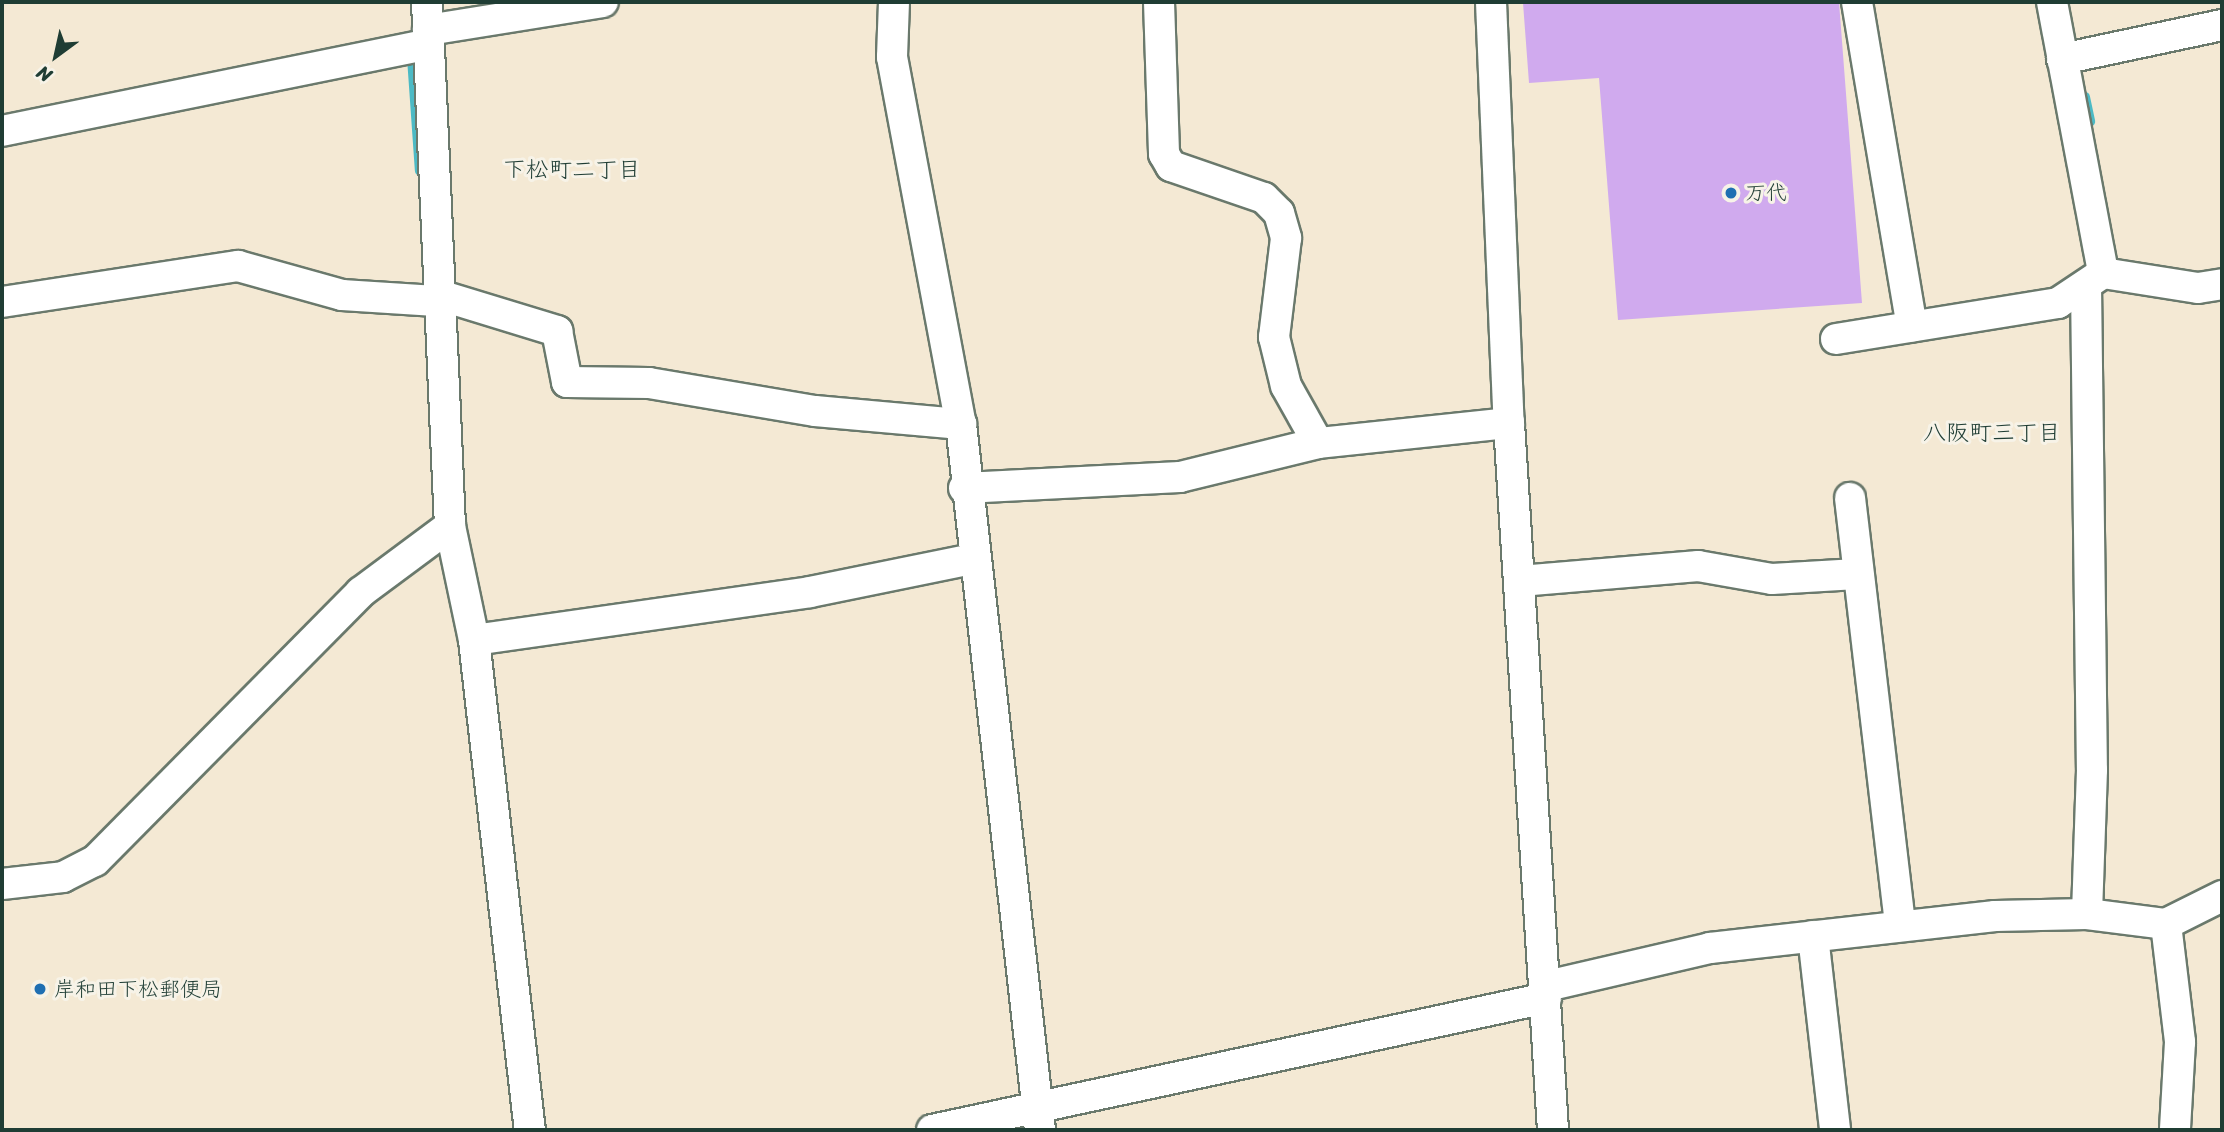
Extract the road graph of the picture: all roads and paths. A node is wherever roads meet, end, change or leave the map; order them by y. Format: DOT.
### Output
graph roads {
  1 [pos="603,2"];
  2 [pos="894,2"];
  3 [pos="1158,2"];
  4 [pos="1491,2"];
  5 [pos="1857,2"];
  6 [pos="2052,2"];
  7 [pos="2222,25"];
  8 [pos="427,26"];
  9 [pos="2062,60"];
  10 [pos="2,131"];
  11 [pos="2095,279"];
  12 [pos="2222,285"];
  13 [pos="436,297"];
  14 [pos="2,302"];
  15 [pos="1912,326"];
  16 [pos="1836,339"];
  17 [pos="1509,423"];
  18 [pos="961,424"];
  19 [pos="1318,443"];
  20 [pos="964,488"];
  21 [pos="1850,498"];
  22 [pos="450,526"];
  23 [pos="972,559"];
  24 [pos="1857,574"];
  25 [pos="1520,581"];
  26 [pos="474,640"];
  27 [pos="2,884"];
  28 [pos="2222,896"];
  29 [pos="2087,914"];
  30 [pos="2166,924"];
  31 [pos="1900,926"];
  32 [pos="1813,936"];
  33 [pos="1546,992"];
  34 [pos="1039,1117"];
  35 [pos="2185,1125"];
  36 [pos="530,1130"];
  37 [pos="932,1130"];
  38 [pos="1553,1130"];
  39 [pos="1835,1130"];
  1 -- 8 [label="street"];
  2 -- 18 [label="street"];
  3 -- 19 [label="street"];
  4 -- 17 [label="street"];
  5 -- 15 [label="street"];
  6 -- 9 [label="street"];
  7 -- 9 [label="street"];
  8 -- 10 [label="street"];
  8 -- 13 [label="street"];
  9 -- 11 [label="street"];
  11 -- 12 [label="street"];
  11 -- 15 [label="street"];
  11 -- 29 [label="street"];
  13 -- 14 [label="street"];
  13 -- 18 [label="street"];
  13 -- 22 [label="street"];
  15 -- 16 [label="street"];
  17 -- 19 [label="street"];
  17 -- 25 [label="street"];
  18 -- 20 [label="street"];
  19 -- 20 [label="street"];
  20 -- 23 [label="street"];
  21 -- 24 [label="street"];
  22 -- 26 [label="street"];
  22 -- 27 [label="street"];
  23 -- 26 [label="street"];
  23 -- 34 [label="street"];
  24 -- 25 [label="street"];
  24 -- 31 [label="street"];
  25 -- 33 [label="street"];
  26 -- 36 [label="street"];
  28 -- 30 [label="street"];
  29 -- 30 [label="street"];
  29 -- 31 [label="street"];
  30 -- 35 [label="street"];
  31 -- 32 [label="street"];
  32 -- 33 [label="street"];
  32 -- 39 [label="street"];
  33 -- 34 [label="street"];
  33 -- 38 [label="street"];
  34 -- 37 [label="street"];
}
